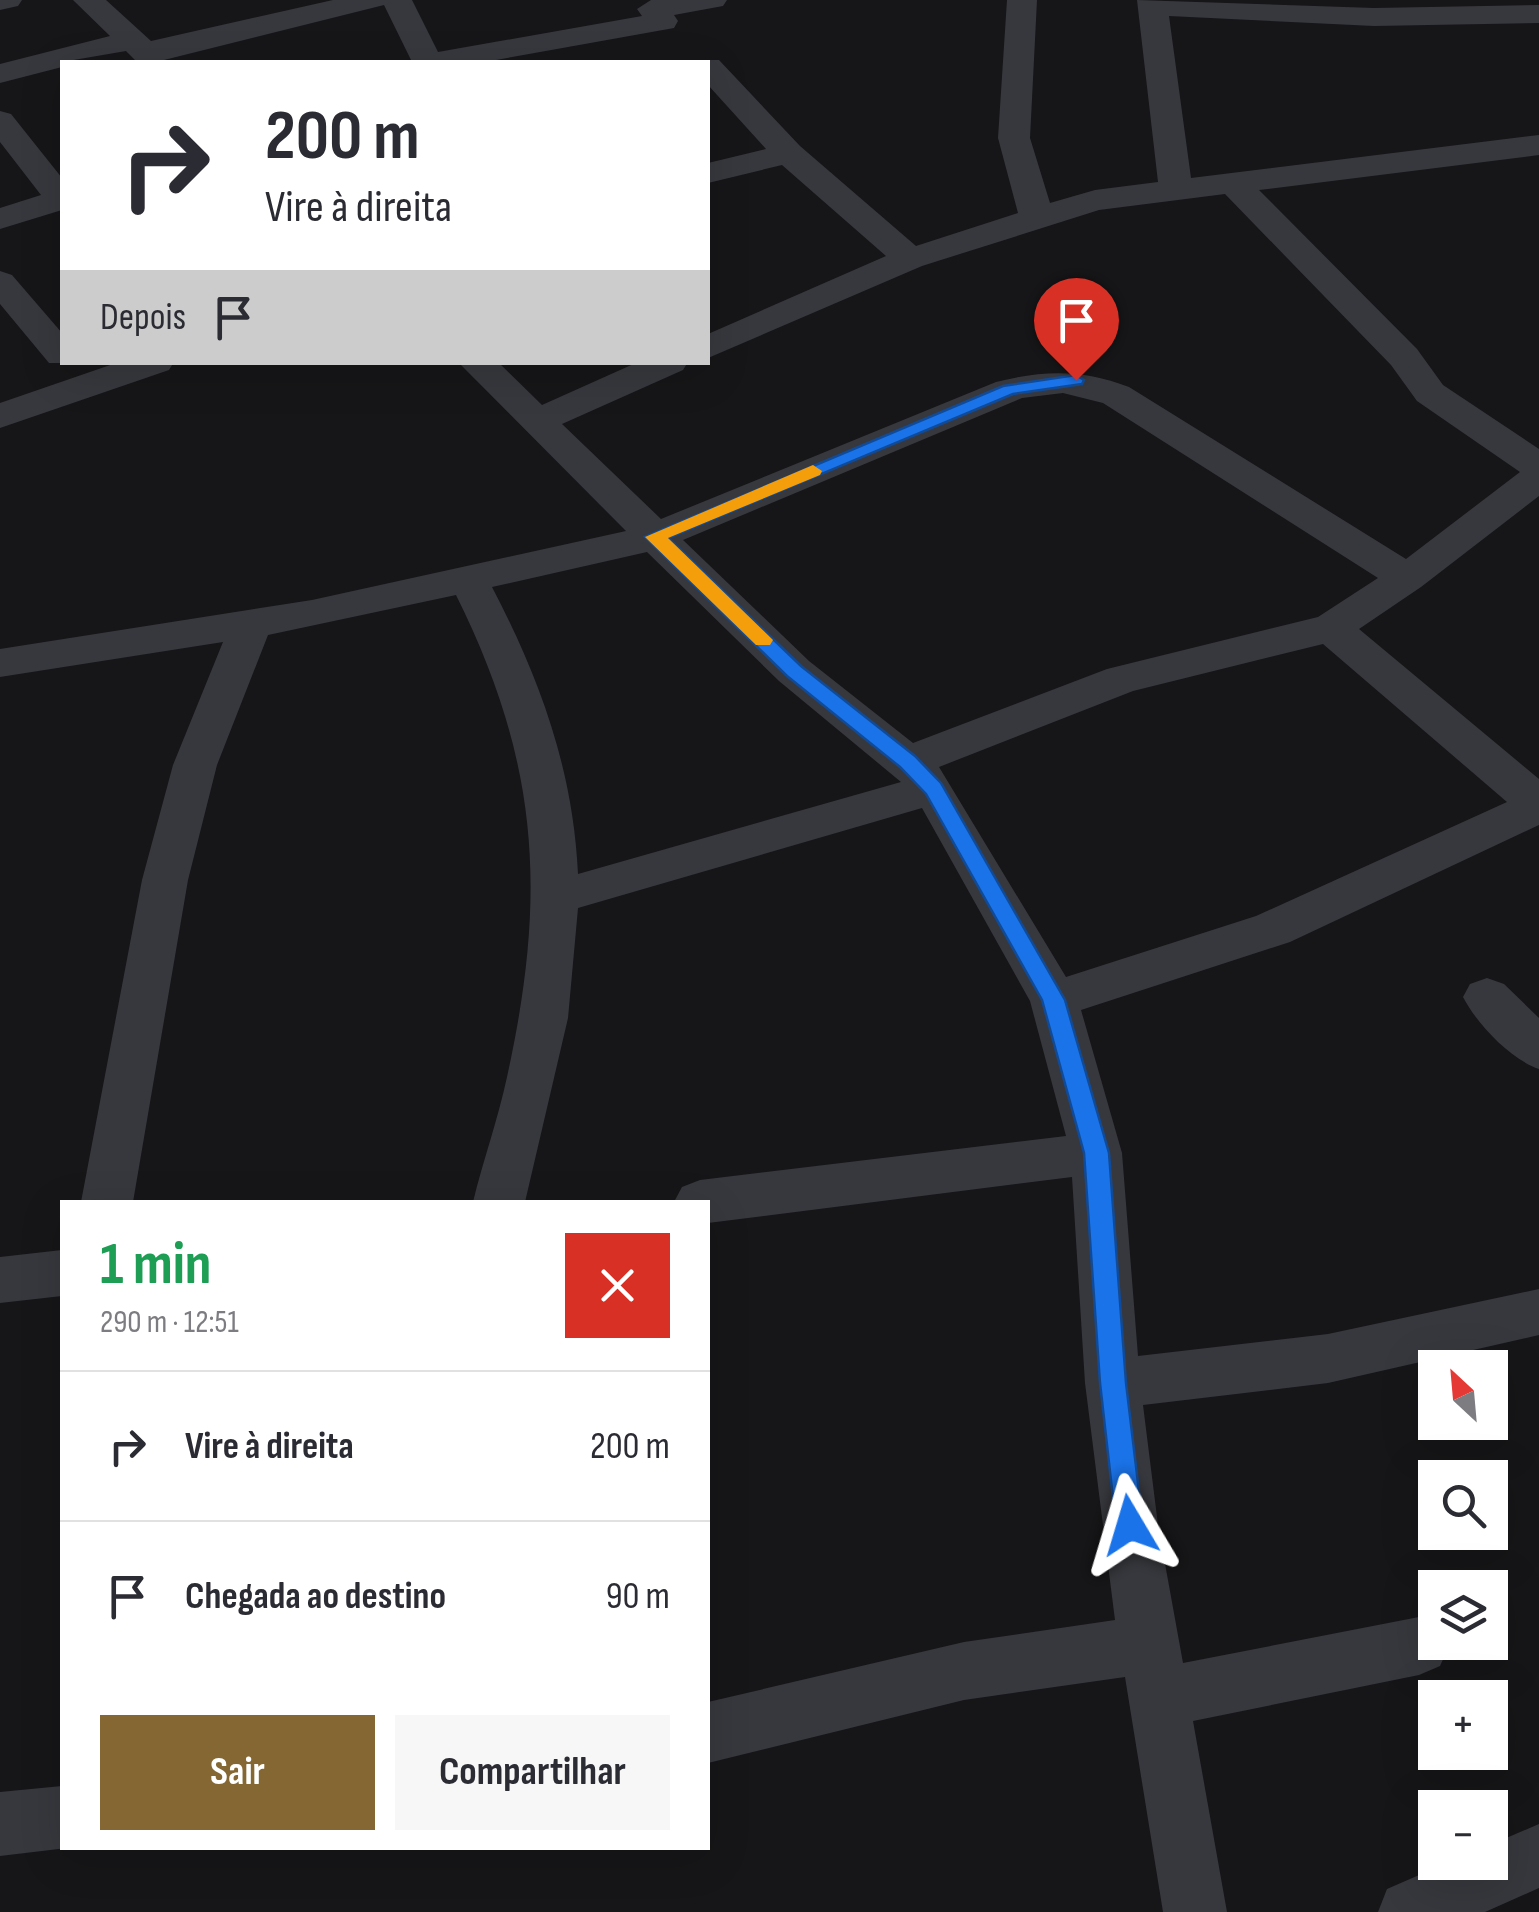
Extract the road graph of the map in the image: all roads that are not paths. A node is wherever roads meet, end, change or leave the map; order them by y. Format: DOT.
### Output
graph roads {
  1 [pos="88,0"];
  2 [pos="373,0"];
  3 [pos="397,0"];
  4 [pos="712,0"];
  5 [pos="1022,0"];
  6 [pos="1152,3"];
  7 [pos="653,10"];
  8 [pos="1539,14"];
  9 [pos="144,52"];
  10 [pos="92,60"];
  11 [pos="427,60"];
  12 [pos="444,60"];
  13 [pos="699,60"];
  14 [pos="60,65"];
  15 [pos="710,72"];
  16 [pos="0,74"];
  17 [pos="0,121"];
  18 [pos="1539,145"];
  19 [pos="788,153"];
  20 [pos="710,172"];
  21 [pos="1235,185"];
  22 [pos="1176,188"];
  23 [pos="60,196"];
  24 [pos="60,200"];
  25 [pos="1036,215"];
  26 [pos="0,219"];
  27 [pos="910,259"];
  28 [pos="0,282"];
  29 [pos="710,346"];
  30 [pos="60,353"];
  31 [pos="138,365"];
  32 [pos="479,365"];
  33 [pos="659,365"];
  34 [pos="80,375"];
  35 [pos="0,416"];
  36 [pos="538,421"];
  37 [pos="1539,467"];
  38 [pos="1539,477"];
  39 [pos="655,537"];
  40 [pos="1407,578"];
  41 [pos="469,581"];
  42 [pos="251,626"];
  43 [pos="1331,628"];
  44 [pos="0,663"];
  45 [pos="921,775"];
  46 [pos="1539,806"];
  47 [pos="556,897"];
  48 [pos="1487,997"];
  49 [pos="1054,1000"];
  50 [pos="1539,1050"];
  51 [pos="1096,1153"];
  52 [pos="106,1200"];
  53 [pos="500,1200"];
  54 [pos="710,1201"];
  55 [pos="60,1273"];
  56 [pos="0,1280"];
  57 [pos="1539,1312"];
  58 [pos="1113,1383"];
  59 [pos="1418,1646"];
  60 [pos="1153,1671"];
  61 [pos="710,1733"];
  62 [pos="60,1818"];
  63 [pos="0,1824"];
  64 [pos="1539,1856"];
  65 [pos="1194,1912"];
  66 [pos="1410,1912"];
  1 -- 9 [label="street"];
  2 -- 9 [label="street"];
  3 -- 11 [label="street"];
  4 -- 7 [label="street"];
  5 -- 25 [label="street"];
  6 -- 8 [label="street"];
  6 -- 22 [label="street"];
  7 -- 12 [label="street"];
  7 -- 13 [label="street"];
  9 -- 10 [label="street"];
  14 -- 16 [label="street"];
  15 -- 19 [label="street"];
  17 -- 23 [label="street"];
  18 -- 21 [label="street"];
  19 -- 20 [label="street"];
  19 -- 27 [label="street"];
  21 -- 22 [label="street"];
  21 -- 37 [label="street"];
  22 -- 25 [label="street"];
  24 -- 26 [label="street"];
  25 -- 27 [label="street"];
  27 -- 29 [label="street"];
  28 -- 30 [label="street"];
  31 -- 34 [label="street"];
  32 -- 36 [label="street"];
  33 -- 36 [label="street"];
  34 -- 35 [label="street"];
  36 -- 39 [label="street"];
  38 -- 40 [label="street"];
  39 -- 40 [label="street"];
  39 -- 41 [label="street"];
  39 -- 45 [label="street"];
  40 -- 43 [label="street"];
  41 -- 42 [label="street"];
  41 -- 47 [label="street"];
  42 -- 44 [label="street"];
  42 -- 52 [label="street"];
  43 -- 45 [label="street"];
  43 -- 46 [label="street"];
  45 -- 47 [label="street"];
  45 -- 49 [label="street"];
  46 -- 49 [label="street"];
  47 -- 53 [label="street"];
  48 -- 50 [label="street"];
  49 -- 51 [label="street"];
  51 -- 54 [label="street"];
  51 -- 58 [label="street"];
  55 -- 56 [label="street"];
  57 -- 58 [label="street"];
  58 -- 60 [label="street"];
  59 -- 60 [label="street"];
  60 -- 61 [label="street"];
  60 -- 65 [label="street"];
  62 -- 63 [label="street"];
  64 -- 66 [label="street"];
}
